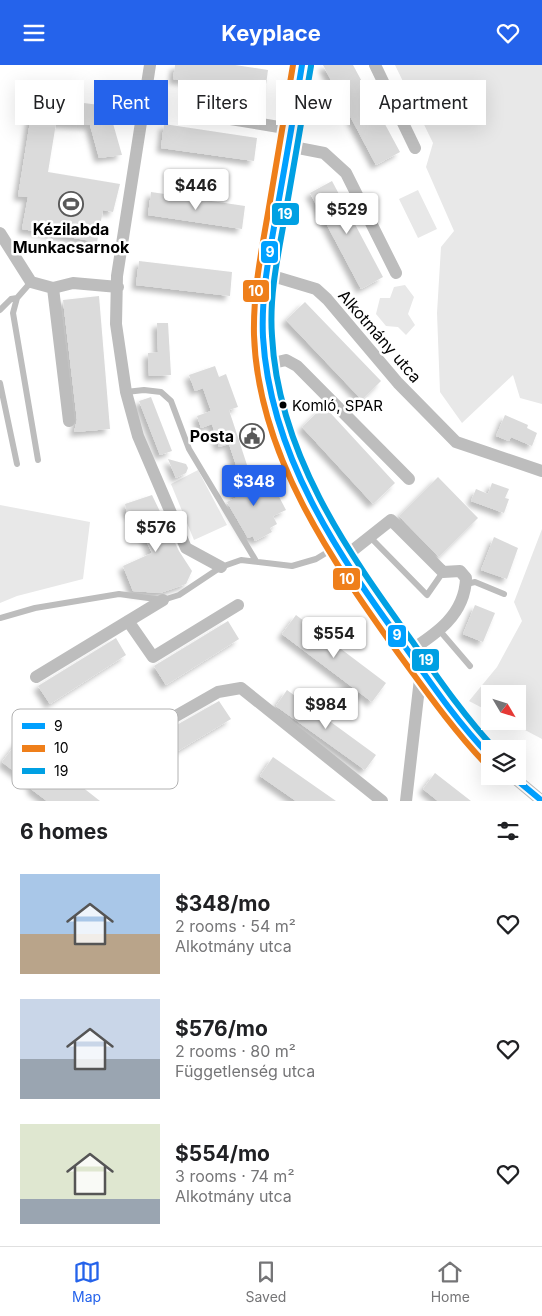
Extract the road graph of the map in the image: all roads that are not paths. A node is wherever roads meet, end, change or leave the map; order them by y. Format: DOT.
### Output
graph roads {
  1 [pos="150,65"];
  2 [pos="302,65"];
  3 [pos="375,65"];
  4 [pos="266,125"];
  5 [pos="291,129"];
  6 [pos="288,146"];
  7 [pos="416,148"];
  8 [pos="0,233"];
  9 [pos="396,273"];
  10 [pos="266,274"];
  11 [pos="31,282"];
  12 [pos="118,287"];
  13 [pos="53,288"];
  14 [pos="17,298"];
  15 [pos="0,310"];
  16 [pos="265,365"];
  17 [pos="0,383"];
  18 [pos="126,392"];
  19 [pos="69,421"];
  20 [pos="38,460"];
  21 [pos="16,464"];
  22 [pos="542,471"];
  23 [pos="409,479"];
  24 [pos="370,537"];
  25 [pos="336,547"];
  26 [pos="343,558"];
  27 [pos="256,561"];
  28 [pos="221,567"];
  29 [pos="443,572"];
  30 [pos="466,584"];
  31 [pos="504,594"];
  32 [pos="163,599"];
  33 [pos="238,605"];
  34 [pos="0,618"];
  35 [pos="128,621"];
  36 [pos="440,631"];
  37 [pos="408,652"];
  38 [pos="470,666"];
  39 [pos="421,670"];
  40 [pos="36,677"];
  41 [pos="178,715"];
  42 [pos="481,745"];
  43 [pos="523,785"];
  44 [pos="382,801"];
  45 [pos="406,801"];
  46 [pos="542,801"];
  1 -- 12 [label="street"];
  2 -- 5 [label="street"];
  3 -- 7 [label="street"];
  4 -- 5 [label="street"];
  5 -- 6 [label="street"];
  6 -- 9 [label="street"];
  6 -- 10 [label="street"];
  8 -- 11 [label="street"];
  10 -- 16 [label="street"];
  10 -- 22 [label="street, Alkotmány utca"];
  11 -- 13 [label="street"];
  11 -- 14 [label="lane"];
  12 -- 13 [label="street"];
  12 -- 18 [label="street"];
  13 -- 19 [label="street"];
  14 -- 15 [label="lane"];
  14 -- 20 [label="lane"];
  16 -- 23 [label="street"];
  16 -- 25 [label="street"];
  17 -- 21 [label="lane"];
  18 -- 27 [label="lane"];
  18 -- 28 [label="street"];
  24 -- 26 [label="street"];
  24 -- 29 [label="street"];
  24 -- 29 [label="lane"];
  25 -- 26 [label="street"];
  25 -- 27 [label="lane"];
  26 -- 37 [label="street"];
  27 -- 28 [label="lane"];
  28 -- 32 [label="lane"];
  29 -- 30 [label="street"];
  30 -- 31 [label="lane"];
  30 -- 36 [label="street"];
  32 -- 34 [label="lane"];
  32 -- 35 [label="street"];
  33 -- 35 [label="street"];
  35 -- 40 [label="street"];
  36 -- 37 [label="street"];
  36 -- 38 [label="lane"];
  37 -- 39 [label="street"];
  39 -- 42 [label="street"];
  39 -- 45 [label="street"];
  41 -- 44 [label="street"];
  43 -- 46 [label="street"];
}
